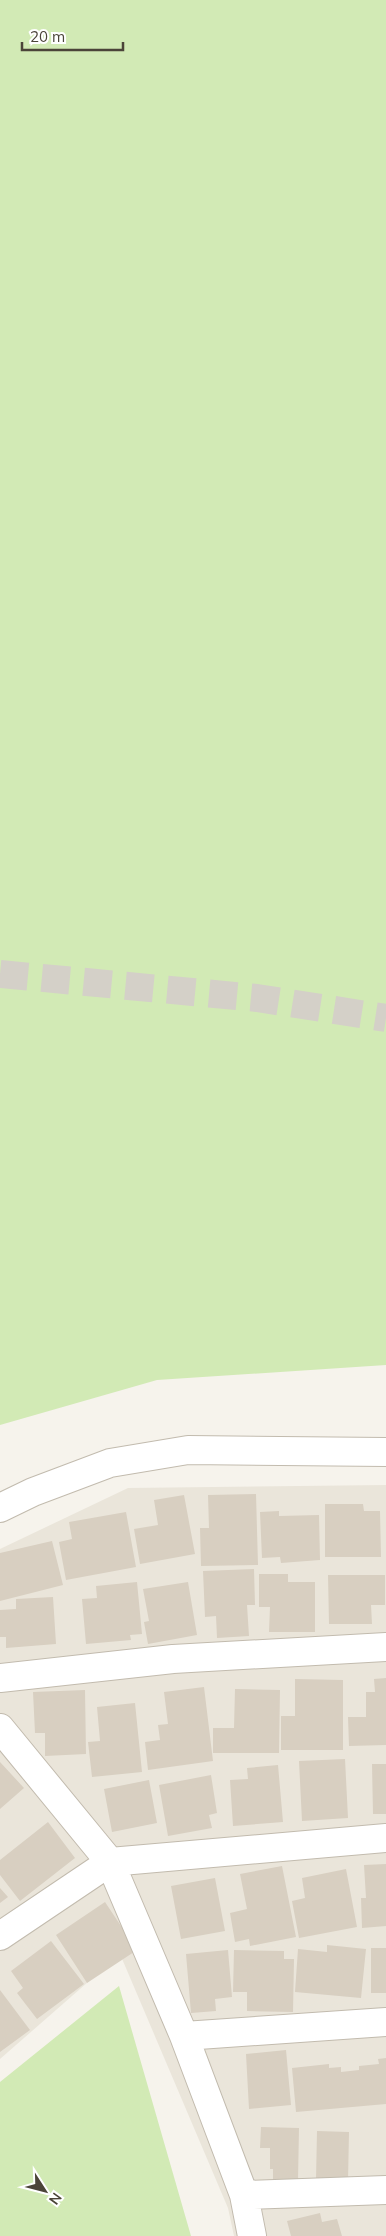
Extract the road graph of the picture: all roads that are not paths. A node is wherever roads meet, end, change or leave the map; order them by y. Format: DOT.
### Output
graph roads {
  1 [pos="386,1452"];
  2 [pos="0,1508"];
  3 [pos="386,1647"];
  4 [pos="0,1678"];
  5 [pos="0,1728"];
  6 [pos="386,1838"];
  7 [pos="110,1862"];
  8 [pos="0,1936"];
  9 [pos="386,2022"];
  10 [pos="184,2036"];
  11 [pos="386,2190"];
  12 [pos="244,2195"];
  13 [pos="252,2236"];
  1 -- 2 [label="street"];
  3 -- 4 [label="street"];
  5 -- 7 [label="street"];
  6 -- 7 [label="street"];
  7 -- 8 [label="street"];
  7 -- 10 [label="street"];
  9 -- 10 [label="street"];
  10 -- 12 [label="street"];
  11 -- 12 [label="street"];
  12 -- 13 [label="street"];
}
